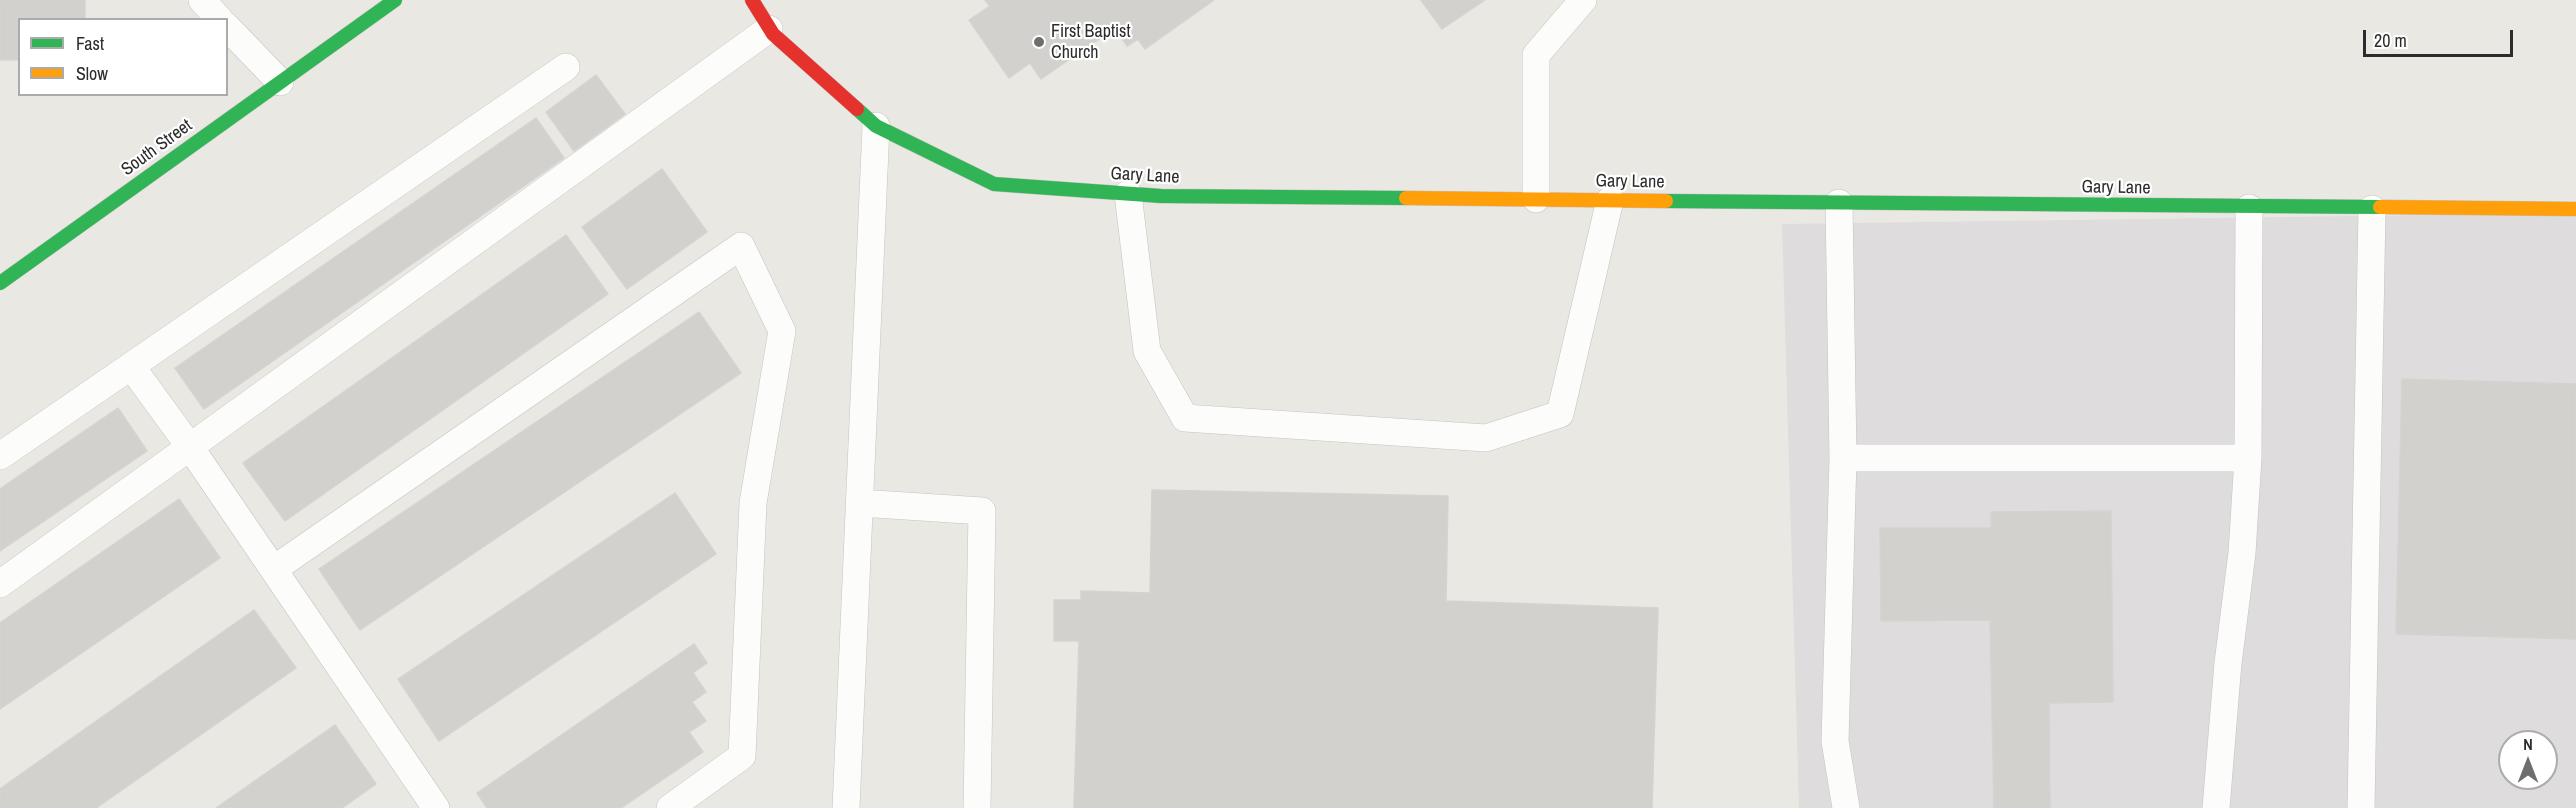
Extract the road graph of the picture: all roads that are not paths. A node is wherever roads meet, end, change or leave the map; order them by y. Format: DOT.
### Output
graph roads {
  1 [pos="202,0"];
  2 [pos="394,0"];
  3 [pos="752,0"];
  4 [pos="1583,0"];
  5 [pos="218,18"];
  6 [pos="228,28"];
  7 [pos="769,29"];
  8 [pos="566,67"];
  9 [pos="280,82"];
  10 [pos="876,126"];
  11 [pos="1128,194"];
  12 [pos="1536,199"];
  13 [pos="1610,200"];
  14 [pos="1839,203"];
  15 [pos="2249,208"];
  16 [pos="2372,208"];
  17 [pos="2576,209"];
  18 [pos="0,283"];
  19 [pos="131,366"];
  20 [pos="190,447"];
  21 [pos="0,456"];
  22 [pos="1843,458"];
  23 [pos="2248,458"];
  24 [pos="860,503"];
  25 [pos="274,569"];
  26 [pos="0,584"];
  27 [pos="436,808"];
  28 [pos="670,808"];
  29 [pos="846,808"];
  30 [pos="977,808"];
  31 [pos="1846,808"];
  32 [pos="2216,808"];
  33 [pos="2361,808"];
  1 -- 5 [label="lane"];
  2 -- 9 [label="street, South Street"];
  3 -- 7 [label="street, Gary Lane"];
  4 -- 12 [label="lane"];
  6 -- 9 [label="lane"];
  7 -- 10 [label="street, Gary Lane"];
  7 -- 20 [label="lane"];
  8 -- 19 [label="lane"];
  9 -- 18 [label="street, South Street"];
  10 -- 11 [label="street, Gary Lane"];
  10 -- 24 [label="lane"];
  11 -- 12 [label="street, Gary Lane"];
  11 -- 13 [label="lane"];
  12 -- 13 [label="street, Gary Lane"];
  13 -- 14 [label="street, Gary Lane"];
  14 -- 15 [label="street, Gary Lane"];
  14 -- 22 [label="lane"];
  15 -- 16 [label="street, Gary Lane"];
  15 -- 23 [label="lane"];
  16 -- 17 [label="street, Gary Lane"];
  16 -- 33 [label="lane"];
  19 -- 20 [label="lane"];
  19 -- 21 [label="lane"];
  20 -- 25 [label="lane"];
  20 -- 26 [label="lane"];
  22 -- 23 [label="lane"];
  22 -- 31 [label="lane"];
  23 -- 32 [label="lane"];
  24 -- 29 [label="lane"];
  24 -- 30 [label="lane"];
  25 -- 27 [label="lane"];
  25 -- 28 [label="lane"];
}
